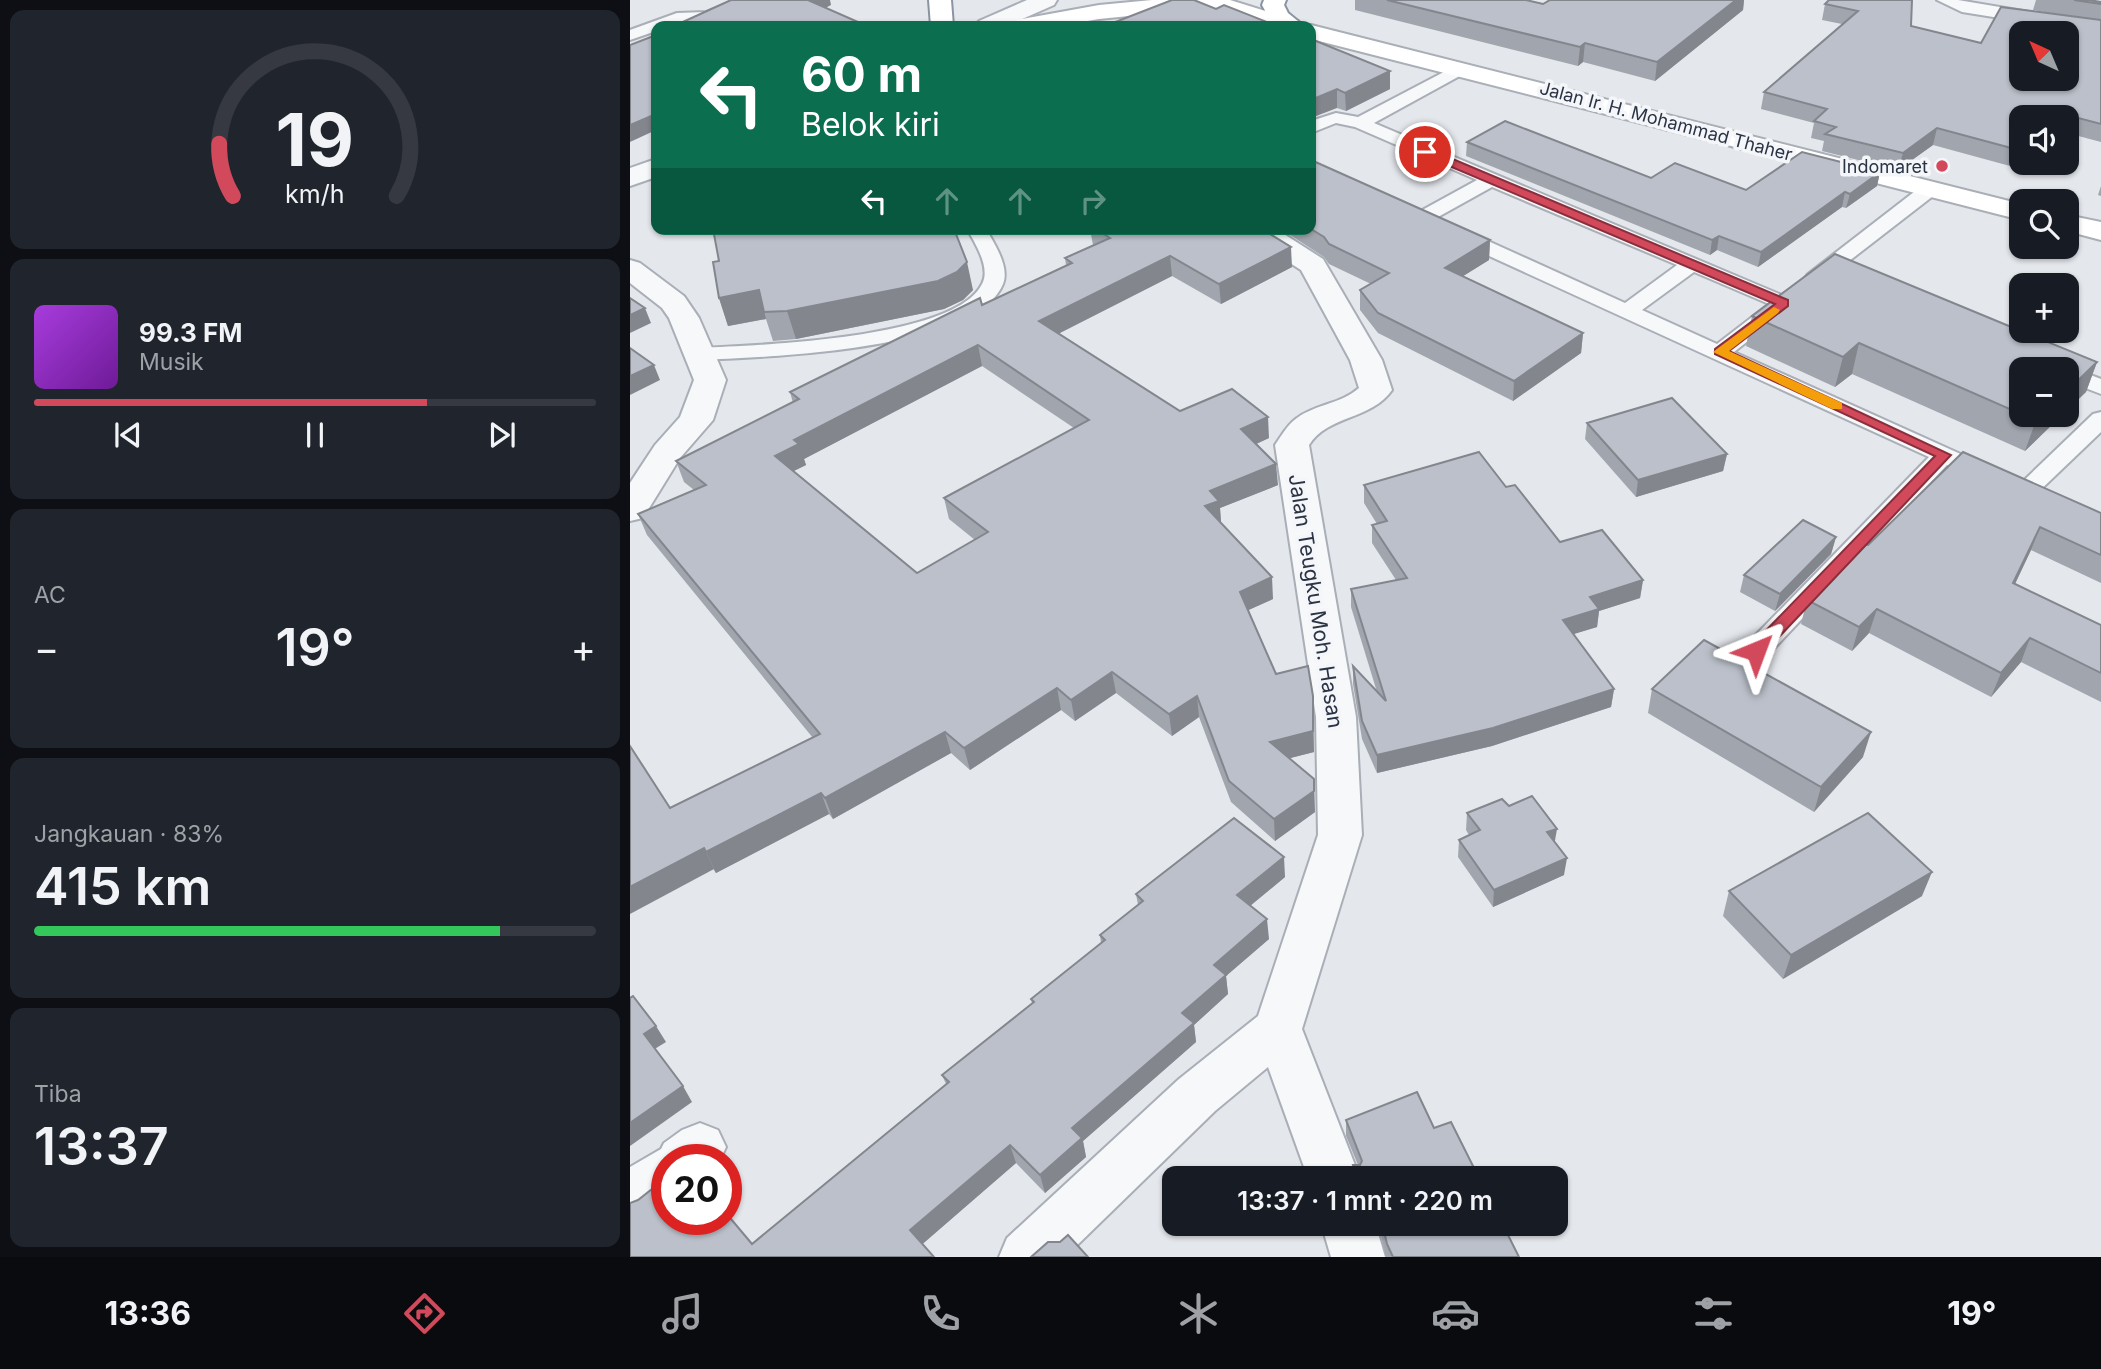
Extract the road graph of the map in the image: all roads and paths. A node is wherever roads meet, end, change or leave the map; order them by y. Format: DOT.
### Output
graph roads {
  1 [pos="749,0"];
  2 [pos="940,0"];
  3 [pos="1046,0"];
  4 [pos="1275,0"];
  5 [pos="1944,0"];
  6 [pos="1208,1"];
  7 [pos="669,21"];
  8 [pos="942,21"];
  9 [pos="998,21"];
  10 [pos="1050,21"];
  11 [pos="1274,21"];
  12 [pos="1284,21"];
  13 [pos="651,27"];
  14 [pos="2101,29"];
  15 [pos="1316,33"];
  16 [pos="630,35"];
  17 [pos="1461,68"];
  18 [pos="1360,122"];
  19 [pos="1316,125"];
  20 [pos="651,169"];
  21 [pos="630,178"];
  22 [pos="1490,180"];
  23 [pos="1930,189"];
  24 [pos="1397,207"];
  25 [pos="2009,209"];
  26 [pos="1422,218"];
  27 [pos="2079,226"];
  28 [pos="2101,232"];
  29 [pos="980,235"];
  30 [pos="1266,235"];
  31 [pos="1692,264"];
  32 [pos="630,269"];
  33 [pos="1824,271"];
  34 [pos="1844,279"];
  35 [pos="1784,303"];
  36 [pos="1627,311"];
  37 [pos="1720,352"];
  38 [pos="701,354"];
  39 [pos="2079,378"];
  40 [pos="2101,387"];
  41 [pos="2101,419"];
  42 [pos="1944,455"];
  43 [pos="2025,492"];
  44 [pos="2050,504"];
  45 [pos="630,510"];
  46 [pos="1756,651"];
  47 [pos="1278,1029"];
  48 [pos="1329,1166"];
  49 [pos="651,1183"];
  50 [pos="630,1198"];
  51 [pos="1352,1236"];
  52 [pos="1026,1257"];
  53 [pos="1358,1257"];
  1 -- 7 [label="lane"];
  2 -- 8 [label="main road"];
  3 -- 9 [label="street"];
  4 -- 12 [label="main road"];
  5 -- 14 [label="lane"];
  6 -- 10 [label="main road"];
  6 -- 11 [label="main road"];
  13 -- 16 [label="lane"];
  15 -- 17 [label="main road, Jalan Ir. H. Mohammad Thaher"];
  17 -- 18 [label="lane"];
  17 -- 23 [label="main road, Jalan Ir. H. Mohammad Thaher"];
  18 -- 19 [label="lane"];
  18 -- 22 [label="lane"];
  20 -- 21 [label="street"];
  22 -- 26 [label="lane"];
  22 -- 31 [label="lane"];
  23 -- 25 [label="main road, Jalan Ir. H. Mohammad Thaher"];
  23 -- 33 [label="lane"];
  24 -- 26 [label="lane"];
  26 -- 36 [label="lane"];
  27 -- 28 [label="main road"];
  29 -- 38 [label="lane"];
  30 -- 47 [label="street, Jalan Teugku Moh. Hasan"];
  31 -- 35 [label="lane"];
  31 -- 36 [label="lane"];
  32 -- 38 [label="street"];
  33 -- 34 [label="lane"];
  33 -- 35 [label="lane"];
  35 -- 37 [label="lane"];
  36 -- 37 [label="lane"];
  37 -- 42 [label="lane"];
  38 -- 45 [label="street"];
  39 -- 40 [label="lane"];
  41 -- 43 [label="lane"];
  42 -- 43 [label="lane"];
  42 -- 46 [label="lane"];
  43 -- 44 [label="lane"];
  47 -- 48 [label="street"];
  47 -- 52 [label="street"];
  49 -- 50 [label="street"];
  51 -- 53 [label="street"];
}
